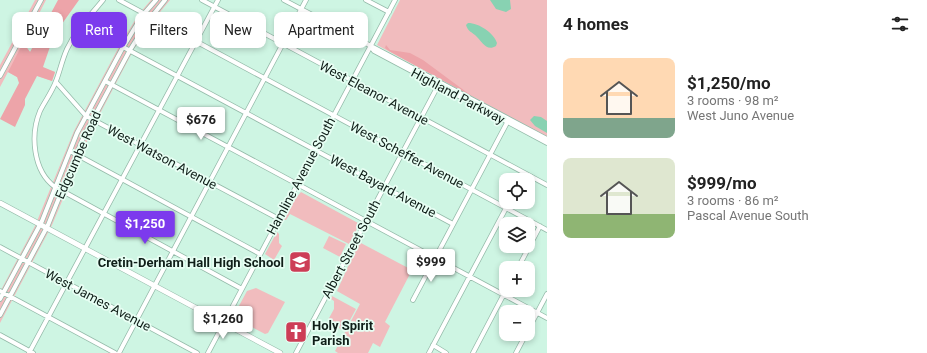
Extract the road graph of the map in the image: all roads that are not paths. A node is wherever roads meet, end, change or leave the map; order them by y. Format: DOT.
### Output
graph roads {
  1 [pos="41,0"];
  2 [pos="103,0"];
  3 [pos="119,0"];
  4 [pos="156,0"];
  5 [pos="165,0"];
  6 [pos="202,0"];
  7 [pos="218,0"];
  8 [pos="284,0"];
  9 [pos="306,0"];
  10 [pos="366,0"];
  11 [pos="395,0"];
  12 [pos="214,7"];
  13 [pos="302,9"];
  14 [pos="142,12"];
  15 [pos="145,12"];
  16 [pos="155,12"];
  17 [pos="300,12"];
  18 [pos="389,12"];
  19 [pos="135,28"];
  20 [pos="202,30"];
  21 [pos="274,39"];
  22 [pos="127,41"];
  23 [pos="135,42"];
  24 [pos="202,44"];
  25 [pos="370,46"];
  26 [pos="122,48"];
  27 [pos="125,48"];
  28 [pos="192,48"];
  29 [pos="281,48"];
  30 [pos="290,48"];
  31 [pos="130,50"];
  32 [pos="0,76"];
  33 [pos="177,76"];
  34 [pos="265,78"];
  35 [pos="105,81"];
  36 [pos="352,81"];
  37 [pos="56,82"];
  38 [pos="439,83"];
  39 [pos="112,84"];
  40 [pos="159,110"];
  41 [pos="246,113"];
  42 [pos="86,116"];
  43 [pos="334,116"];
  44 [pos="421,118"];
  45 [pos="93,119"];
  46 [pos="508,120"];
  47 [pos="547,139"];
  48 [pos="547,143"];
  49 [pos="140,145"];
  50 [pos="228,147"];
  51 [pos="315,150"];
  52 [pos="70,151"];
  53 [pos="402,152"];
  54 [pos="76,154"];
  55 [pos="490,154"];
  56 [pos="122,179"];
  57 [pos="210,182"];
  58 [pos="297,184"];
  59 [pos="547,185"];
  60 [pos="55,187"];
  61 [pos="384,187"];
  62 [pos="471,189"];
  63 [pos="62,191"];
  64 [pos="0,203"];
  65 [pos="499,204"];
  66 [pos="505,209"];
  67 [pos="508,209"];
  68 [pos="104,214"];
  69 [pos="191,216"];
  70 [pos="278,219"];
  71 [pos="366,221"];
  72 [pos="40,224"];
  73 [pos="453,224"];
  74 [pos="540,226"];
  75 [pos="46,228"];
  76 [pos="547,230"];
  77 [pos="0,247"];
  78 [pos="85,249"];
  79 [pos="173,251"];
  80 [pos="260,254"];
  81 [pos="434,258"];
  82 [pos="22,259"];
  83 [pos="522,261"];
  84 [pos="28,262"];
  85 [pos="469,277"];
  86 [pos="67,283"];
  87 [pos="154,286"];
  88 [pos="242,289"];
  89 [pos="2,292"];
  90 [pos="499,292"];
  91 [pos="547,294"];
  92 [pos="10,296"];
  93 [pos="503,297"];
  94 [pos="508,297"];
  95 [pos="0,300"];
  96 [pos="413,300"];
  97 [pos="537,313"];
  98 [pos="0,315"];
  99 [pos="48,317"];
  100 [pos="535,317"];
  101 [pos="547,318"];
  102 [pos="136,320"];
  103 [pos="224,323"];
  104 [pos="0,335"];
  105 [pos="522,341"];
  106 [pos="433,345"];
  107 [pos="31,353"];
  108 [pos="115,353"];
  109 [pos="118,353"];
  110 [pos="197,353"];
  111 [pos="208,353"];
  112 [pos="280,353"];
  113 [pos="296,353"];
  114 [pos="429,353"];
  115 [pos="446,353"];
  116 [pos="473,353"];
  117 [pos="516,353"];
  1 -- 32 [label="street"];
  2 -- 37 [label="street"];
  3 -- 14 [label="street, West Scheffer Avenue"];
  4 -- 15 [label="street, Edgcumbe Road"];
  5 -- 16 [label="street, Edgcumbe Road"];
  6 -- 12 [label="street, West Eleanor Avenue"];
  7 -- 12 [label="street"];
  8 -- 13 [label="street, Highland Parkway"];
  9 -- 13 [label="street"];
  10 -- 18 [label="street"];
  11 -- 18 [label="street, Hamline Avenue South"];
  12 -- 20 [label="street"];
  12 -- 21 [label="street, West Eleanor Avenue"];
  13 -- 17 [label="street"];
  13 -- 25 [label="street, Highland Parkway"];
  18 -- 25 [label="street, Hamline Avenue South"];
  19 -- 22 [label="street, Edgcumbe Road"];
  23 -- 31 [label="street, Edgcumbe Road"];
  24 -- 34 [label="street, West Scheffer Avenue"];
  25 -- 36 [label="street, Hamline Avenue South"];
  25 -- 38 [label="street, Highland Parkway"];
  26 -- 35 [label="street, Edgcumbe Road"];
  27 -- 31 [label="street, West Bayard Avenue"];
  28 -- 33 [label="street"];
  29 -- 34 [label="street"];
  30 -- 36 [label="street, West Eleanor Avenue"];
  31 -- 33 [label="street, West Bayard Avenue"];
  31 -- 39 [label="street, Edgcumbe Road"];
  33 -- 40 [label="street"];
  33 -- 41 [label="street, West Bayard Avenue"];
  34 -- 41 [label="street"];
  34 -- 43 [label="street, West Scheffer Avenue"];
  35 -- 39 [label="street"];
  35 -- 42 [label="street, Edgcumbe Road"];
  36 -- 43 [label="street, Hamline Avenue South"];
  36 -- 44 [label="street, West Eleanor Avenue"];
  37 -- 42 [label="street, West Watson Avenue"];
  37 -- 60 [label="street"];
  38 -- 44 [label="street, Albert Street South"];
  38 -- 46 [label="street, Highland Parkway"];
  39 -- 40 [label="street"];
  39 -- 45 [label="street, Edgcumbe Road"];
  40 -- 49 [label="street"];
  40 -- 50 [label="street"];
  41 -- 50 [label="street"];
  41 -- 51 [label="street, West Bayard Avenue"];
  42 -- 45 [label="street, West Watson Avenue"];
  42 -- 52 [label="street, Edgcumbe Road"];
  43 -- 51 [label="street, Hamline Avenue South"];
  43 -- 53 [label="street, West Scheffer Avenue"];
  44 -- 53 [label="street, Albert Street South"];
  44 -- 55 [label="street, West Eleanor Avenue"];
  45 -- 49 [label="street, West Watson Avenue"];
  45 -- 54 [label="street, Edgcumbe Road"];
  46 -- 47 [label="street, Highland Parkway"];
  46 -- 48 [label="street, Highland Parkway"];
  46 -- 55 [label="street"];
  49 -- 56 [label="street"];
  49 -- 57 [label="street, West Watson Avenue"];
  50 -- 57 [label="street"];
  50 -- 58 [label="street"];
  51 -- 58 [label="street, Hamline Avenue South"];
  51 -- 61 [label="street, West Bayard Avenue"];
  52 -- 54 [label="street"];
  52 -- 60 [label="street, Edgcumbe Road"];
  53 -- 61 [label="street, Albert Street South"];
  53 -- 62 [label="street, West Scheffer Avenue"];
  54 -- 56 [label="street"];
  54 -- 63 [label="street, Edgcumbe Road"];
  55 -- 59 [label="street, West Eleanor Avenue"];
  55 -- 62 [label="street"];
  56 -- 68 [label="street"];
  56 -- 69 [label="street"];
  57 -- 69 [label="street"];
  57 -- 70 [label="street, West Watson Avenue"];
  58 -- 70 [label="street, Hamline Avenue South"];
  58 -- 71 [label="street"];
  60 -- 63 [label="street"];
  60 -- 72 [label="street, Edgcumbe Road"];
  61 -- 71 [label="street, Albert Street South"];
  61 -- 73 [label="street, West Bayard Avenue"];
  62 -- 65 [label="street, West Scheffer Avenue"];
  62 -- 73 [label="street"];
  63 -- 68 [label="street"];
  63 -- 75 [label="street, Edgcumbe Road"];
  64 -- 72 [label="main road"];
  66 -- 85 [label="street"];
  67 -- 74 [label="street, West Scheffer Avenue"];
  68 -- 78 [label="street"];
  68 -- 79 [label="street"];
  69 -- 79 [label="street"];
  69 -- 80 [label="street"];
  70 -- 80 [label="street, Hamline Avenue South"];
  71 -- 81 [label="street"];
  71 -- 113 [label="street, Albert Street South"];
  72 -- 75 [label="main road"];
  72 -- 82 [label="street, Edgcumbe Road"];
  73 -- 81 [label="street"];
  74 -- 76 [label="street, West Scheffer Avenue"];
  74 -- 83 [label="street"];
  75 -- 78 [label="main road"];
  75 -- 84 [label="street, Edgcumbe Road"];
  77 -- 82 [label="street, West James Avenue"];
  78 -- 86 [label="street"];
  78 -- 87 [label="main road"];
  79 -- 87 [label="street"];
  79 -- 88 [label="street"];
  80 -- 88 [label="street, Hamline Avenue South"];
  81 -- 85 [label="street"];
  81 -- 96 [label="street"];
  82 -- 84 [label="street, West James Avenue"];
  82 -- 89 [label="street, Edgcumbe Road"];
  84 -- 86 [label="street, West James Avenue"];
  84 -- 92 [label="street, Edgcumbe Road"];
  85 -- 90 [label="street"];
  85 -- 106 [label="street"];
  86 -- 99 [label="street"];
  86 -- 102 [label="street, West James Avenue"];
  87 -- 102 [label="street"];
  87 -- 103 [label="main road"];
  88 -- 103 [label="street, Hamline Avenue South"];
  89 -- 92 [label="street"];
  89 -- 95 [label="street, Edgcumbe Road"];
  91 -- 97 [label="street"];
  92 -- 98 [label="street, Edgcumbe Road"];
  92 -- 99 [label="street"];
  93 -- 116 [label="street"];
  94 -- 97 [label="street"];
  97 -- 100 [label="street"];
  97 -- 101 [label="street"];
  99 -- 107 [label="street"];
  99 -- 108 [label="street"];
  102 -- 109 [label="street"];
  102 -- 110 [label="street, West James Avenue"];
  103 -- 111 [label="street, Hamline Avenue South"];
  103 -- 112 [label="main road"];
  104 -- 107 [label="street"];
  105 -- 117 [label="street"];
  106 -- 114 [label="street"];
  106 -- 115 [label="street"];
}
